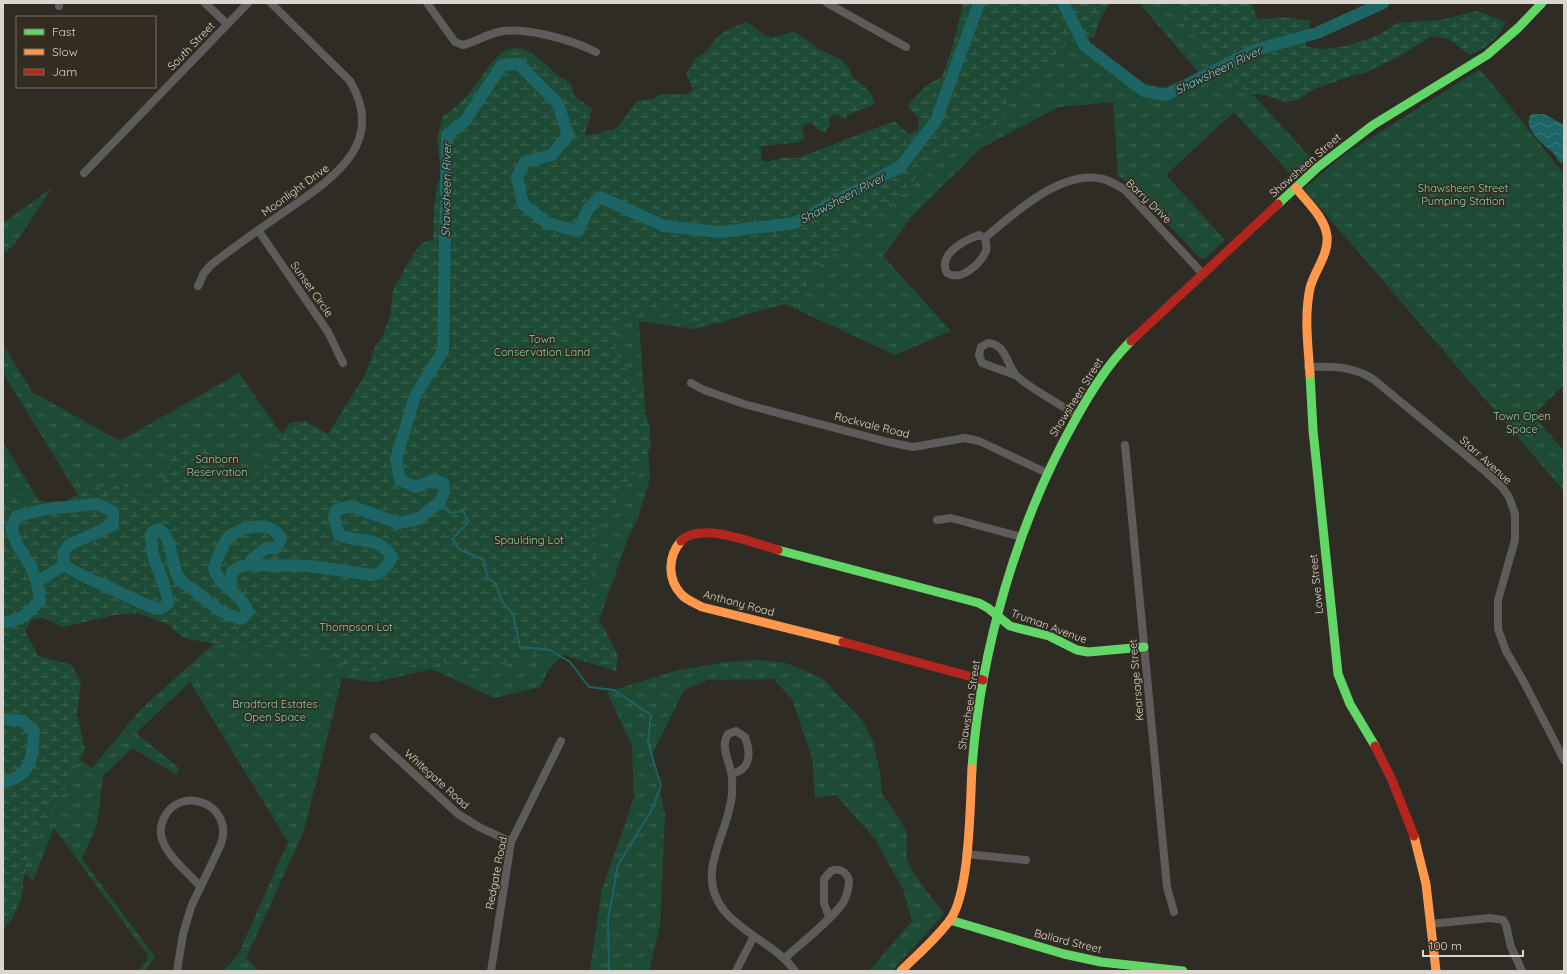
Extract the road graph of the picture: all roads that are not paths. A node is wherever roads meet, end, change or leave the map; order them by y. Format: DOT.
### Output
graph roads {
  1 [pos="205,3"];
  2 [pos="248,3"];
  3 [pos="271,3"];
  4 [pos="427,3"];
  5 [pos="827,3"];
  6 [pos="1542,3"];
  7 [pos="227,24"];
  8 [pos="906,47"];
  9 [pos="596,52"];
  10 [pos="84,173"];
  11 [pos="1296,188"];
  12 [pos="258,230"];
  13 [pos="985,238"];
  14 [pos="1202,273"];
  15 [pos="198,286"];
  16 [pos="343,363"];
  17 [pos="1308,367"];
  18 [pos="1016,375"];
  19 [pos="691,383"];
  20 [pos="1077,415"];
  21 [pos="1125,445"];
  22 [pos="1047,473"];
  23 [pos="937,520"];
  24 [pos="1021,537"];
  25 [pos="998,614"];
  26 [pos="1144,647"];
  27 [pos="983,680"];
  28 [pos="374,737"];
  29 [pos="561,741"];
  30 [pos="1564,760"];
  31 [pos="732,774"];
  32 [pos="511,842"];
  33 [pos="966,854"];
  34 [pos="1026,860"];
  35 [pos="200,885"];
  36 [pos="1174,912"];
  37 [pos="829,917"];
  38 [pos="950,920"];
  39 [pos="1430,924"];
  40 [pos="754,936"];
  41 [pos="785,958"];
  42 [pos="177,971"];
  43 [pos="491,971"];
  44 [pos="736,971"];
  45 [pos="795,971"];
  46 [pos="901,971"];
  47 [pos="1183,971"];
  48 [pos="1436,971"];
  49 [pos="1522,971"];
  1 -- 7 [label="street"];
  2 -- 7 [label="street, South Street"];
  3 -- 12 [label="street, Moonlight Drive"];
  4 -- 9 [label="street"];
  5 -- 8 [label="street"];
  6 -- 11 [label="street, Shawsheen Street"];
  7 -- 10 [label="street, South Street"];
  11 -- 14 [label="street, Shawsheen Street"];
  11 -- 17 [label="street, Lowe Street"];
  12 -- 15 [label="street, Moonlight Drive"];
  12 -- 16 [label="street, Sunset Circle"];
  13 -- 13 [label="street"];
  13 -- 14 [label="street, Barry Drive"];
  14 -- 20 [label="street, Shawsheen Street"];
  17 -- 30 [label="street, Starr Avenue"];
  17 -- 39 [label="street, Lowe Street"];
  18 -- 18 [label="street"];
  18 -- 20 [label="street"];
  19 -- 22 [label="street, Rockvale Road"];
  20 -- 22 [label="street, Shawsheen Street"];
  21 -- 26 [label="street, Kearsage Street"];
  22 -- 24 [label="street, Shawsheen Street"];
  23 -- 24 [label="street"];
  24 -- 25 [label="street, Shawsheen Street"];
  25 -- 26 [label="street, Truman Avenue"];
  25 -- 27 [label="street, Shawsheen Street"];
  25 -- 27 [label="street, Anthony Road"];
  26 -- 36 [label="street, Kearsage Street"];
  27 -- 33 [label="street, Shawsheen Street"];
  28 -- 32 [label="street, Whitegate Road"];
  29 -- 32 [label="street, Redgate Road"];
  31 -- 31 [label="street"];
  31 -- 40 [label="street"];
  32 -- 43 [label="street, Redgate Road"];
  33 -- 34 [label="street"];
  33 -- 38 [label="street, Shawsheen Street"];
  35 -- 35 [label="street"];
  35 -- 42 [label="street"];
  37 -- 37 [label="street"];
  37 -- 41 [label="street"];
  38 -- 46 [label="street, Shawsheen Street"];
  38 -- 47 [label="street, Ballard Street"];
  39 -- 48 [label="street, Lowe Street"];
  39 -- 49 [label="street"];
  40 -- 41 [label="street"];
  40 -- 44 [label="street"];
  41 -- 45 [label="street"];
}
